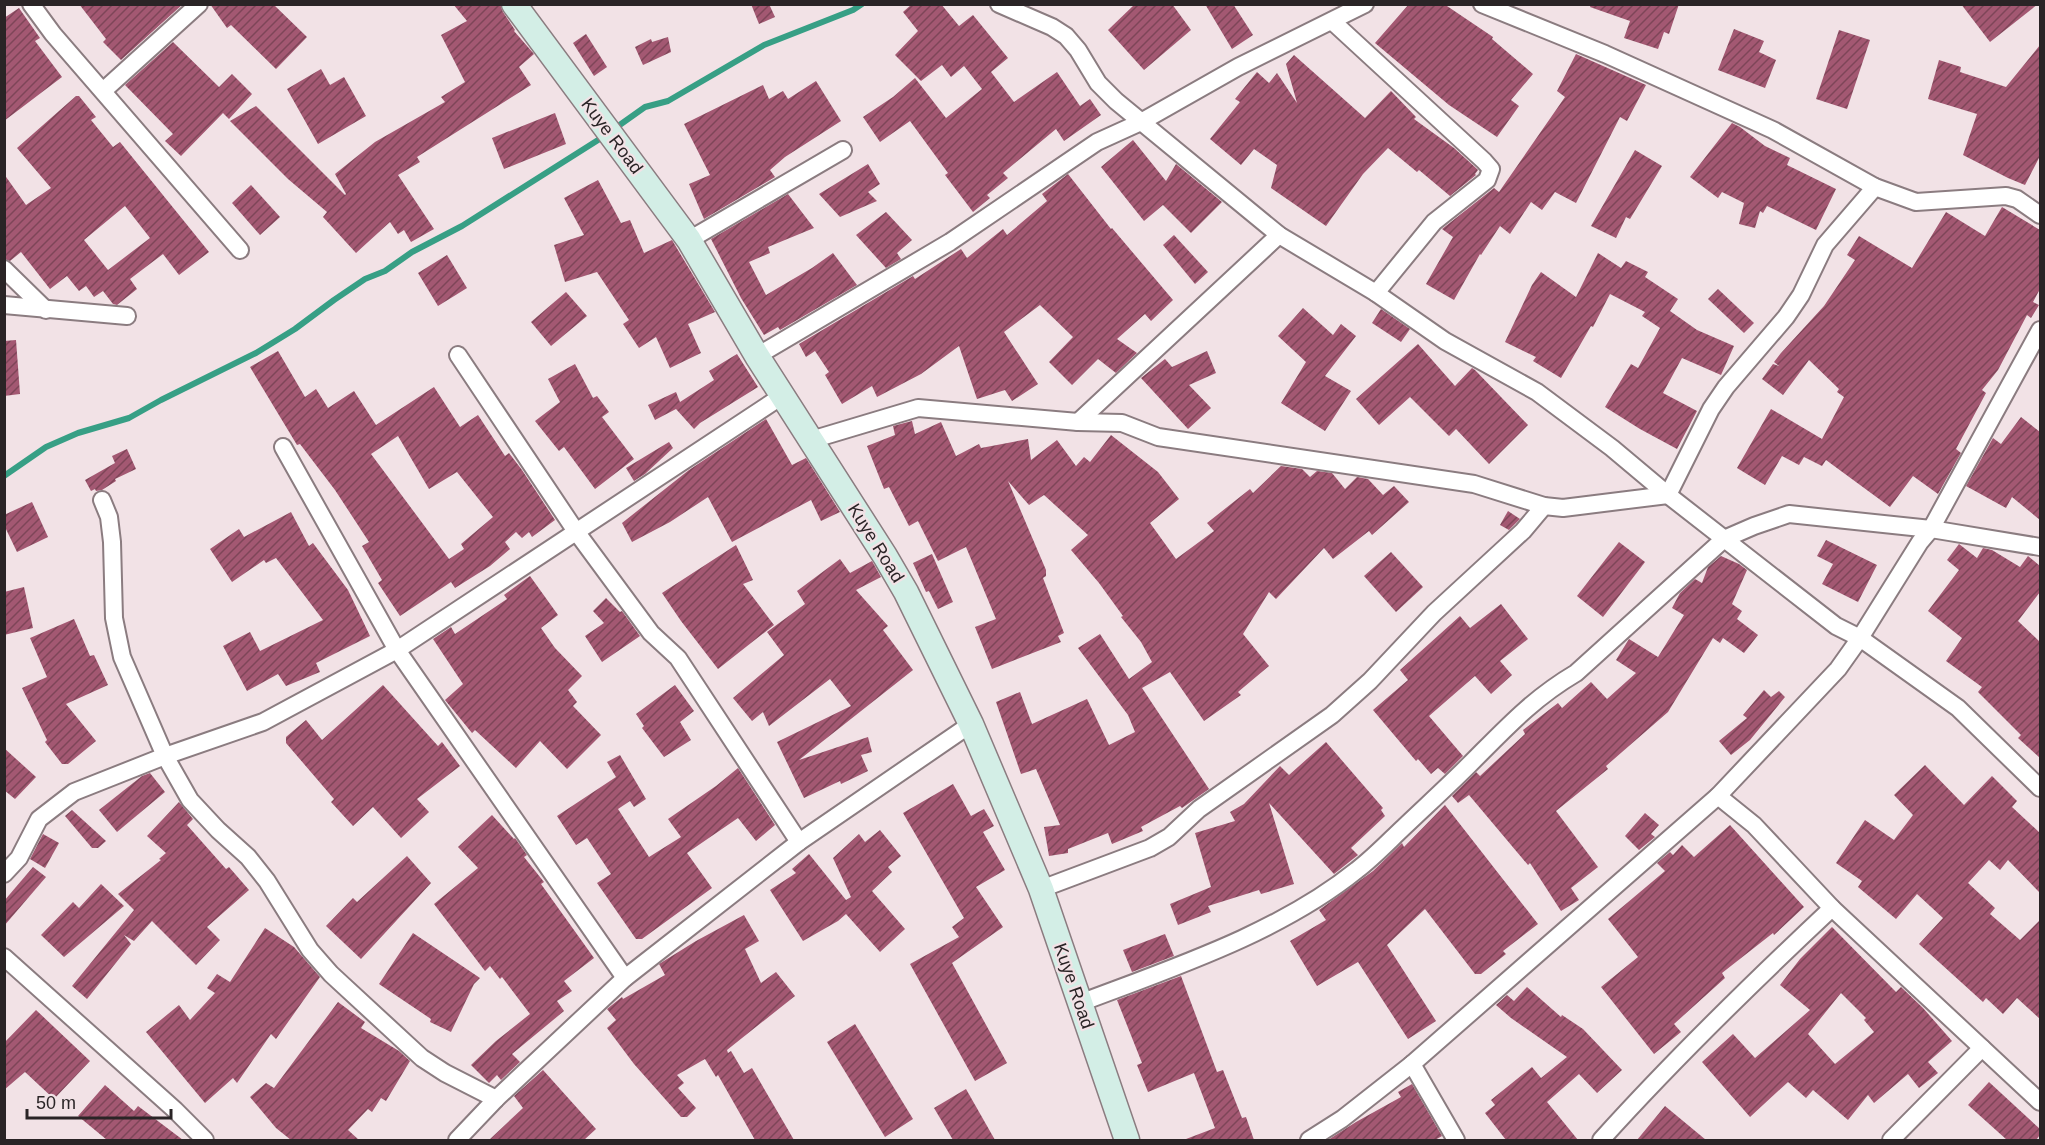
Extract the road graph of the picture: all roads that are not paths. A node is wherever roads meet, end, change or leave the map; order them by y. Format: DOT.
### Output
graph roads {
  1 [pos="31,4"];
  2 [pos="199,4"];
  3 [pos="514,4"];
  4 [pos="999,4"];
  5 [pos="1365,4"];
  6 [pos="1482,4"];
  7 [pos="1332,21"];
  8 [pos="103,91"];
  9 [pos="1141,122"];
  10 [pos="843,150"];
  11 [pos="1875,187"];
  12 [pos="2040,215"];
  13 [pos="1279,234"];
  14 [pos="689,240"];
  15 [pos="240,250"];
  16 [pos="4,269"];
  17 [pos="1376,293"];
  18 [pos="4,305"];
  19 [pos="46,310"];
  20 [pos="127,316"];
  21 [pos="2040,330"];
  22 [pos="458,355"];
  23 [pos="757,356"];
  24 [pos="782,396"];
  25 [pos="1078,422"];
  26 [pos="811,440"];
  27 [pos="284,447"];
  28 [pos="1668,495"];
  29 [pos="102,500"];
  30 [pos="1544,506"];
  31 [pos="1931,529"];
  32 [pos="575,531"];
  33 [pos="1725,539"];
  34 [pos="2040,547"];
  35 [pos="1860,638"];
  36 [pos="397,650"];
  37 [pos="971,724"];
  38 [pos="165,756"];
  39 [pos="2040,788"];
  40 [pos="1718,796"];
  41 [pos="799,842"];
  42 [pos="4,874"];
  43 [pos="1041,889"];
  44 [pos="1832,908"];
  45 [pos="4,957"];
  46 [pos="625,978"];
  47 [pos="1080,1003"];
  48 [pos="1982,1048"];
  49 [pos="1412,1064"];
  50 [pos="496,1098"];
  51 [pos="2040,1102"];
  52 [pos="205,1140"];
  53 [pos="457,1140"];
  54 [pos="1126,1140"];
  55 [pos="1309,1140"];
  56 [pos="1456,1140"];
  57 [pos="1600,1140"];
  58 [pos="1891,1140"];
  1 -- 8 [label="street"];
  2 -- 8 [label="street"];
  3 -- 14 [label="street, Kuye Road"];
  4 -- 9 [label="street"];
  5 -- 7 [label="street"];
  6 -- 11 [label="street"];
  7 -- 9 [label="street"];
  7 -- 17 [label="street"];
  8 -- 15 [label="street"];
  9 -- 13 [label="street"];
  9 -- 23 [label="street"];
  10 -- 14 [label="street"];
  11 -- 12 [label="street"];
  11 -- 28 [label="street"];
  13 -- 17 [label="street"];
  13 -- 25 [label="street"];
  14 -- 23 [label="street, Kuye Road"];
  16 -- 19 [label="street"];
  17 -- 28 [label="street"];
  18 -- 19 [label="street"];
  19 -- 20 [label="street"];
  21 -- 31 [label="street"];
  22 -- 32 [label="street"];
  23 -- 24 [label="street, Kuye Road"];
  24 -- 26 [label="street, Kuye Road"];
  24 -- 32 [label="street"];
  25 -- 26 [label="street"];
  25 -- 30 [label="street"];
  26 -- 37 [label="street, Kuye Road"];
  27 -- 36 [label="street"];
  28 -- 30 [label="street"];
  28 -- 33 [label="street"];
  29 -- 38 [label="street"];
  30 -- 43 [label="street"];
  31 -- 33 [label="street"];
  31 -- 34 [label="street"];
  31 -- 35 [label="street"];
  32 -- 36 [label="street"];
  32 -- 41 [label="street"];
  33 -- 35 [label="street"];
  33 -- 47 [label="street"];
  35 -- 39 [label="street"];
  35 -- 40 [label="street"];
  36 -- 38 [label="street"];
  36 -- 46 [label="street"];
  37 -- 41 [label="street"];
  37 -- 43 [label="street, Kuye Road"];
  38 -- 42 [label="street"];
  38 -- 50 [label="street"];
  40 -- 44 [label="street"];
  40 -- 49 [label="street"];
  41 -- 46 [label="street"];
  43 -- 47 [label="street, Kuye Road"];
  44 -- 48 [label="street"];
  44 -- 57 [label="street"];
  45 -- 52 [label="street"];
  46 -- 50 [label="street"];
  47 -- 54 [label="street, Kuye Road"];
  48 -- 51 [label="street"];
  48 -- 58 [label="street"];
  49 -- 55 [label="street"];
  49 -- 56 [label="street"];
  50 -- 53 [label="street"];
}
